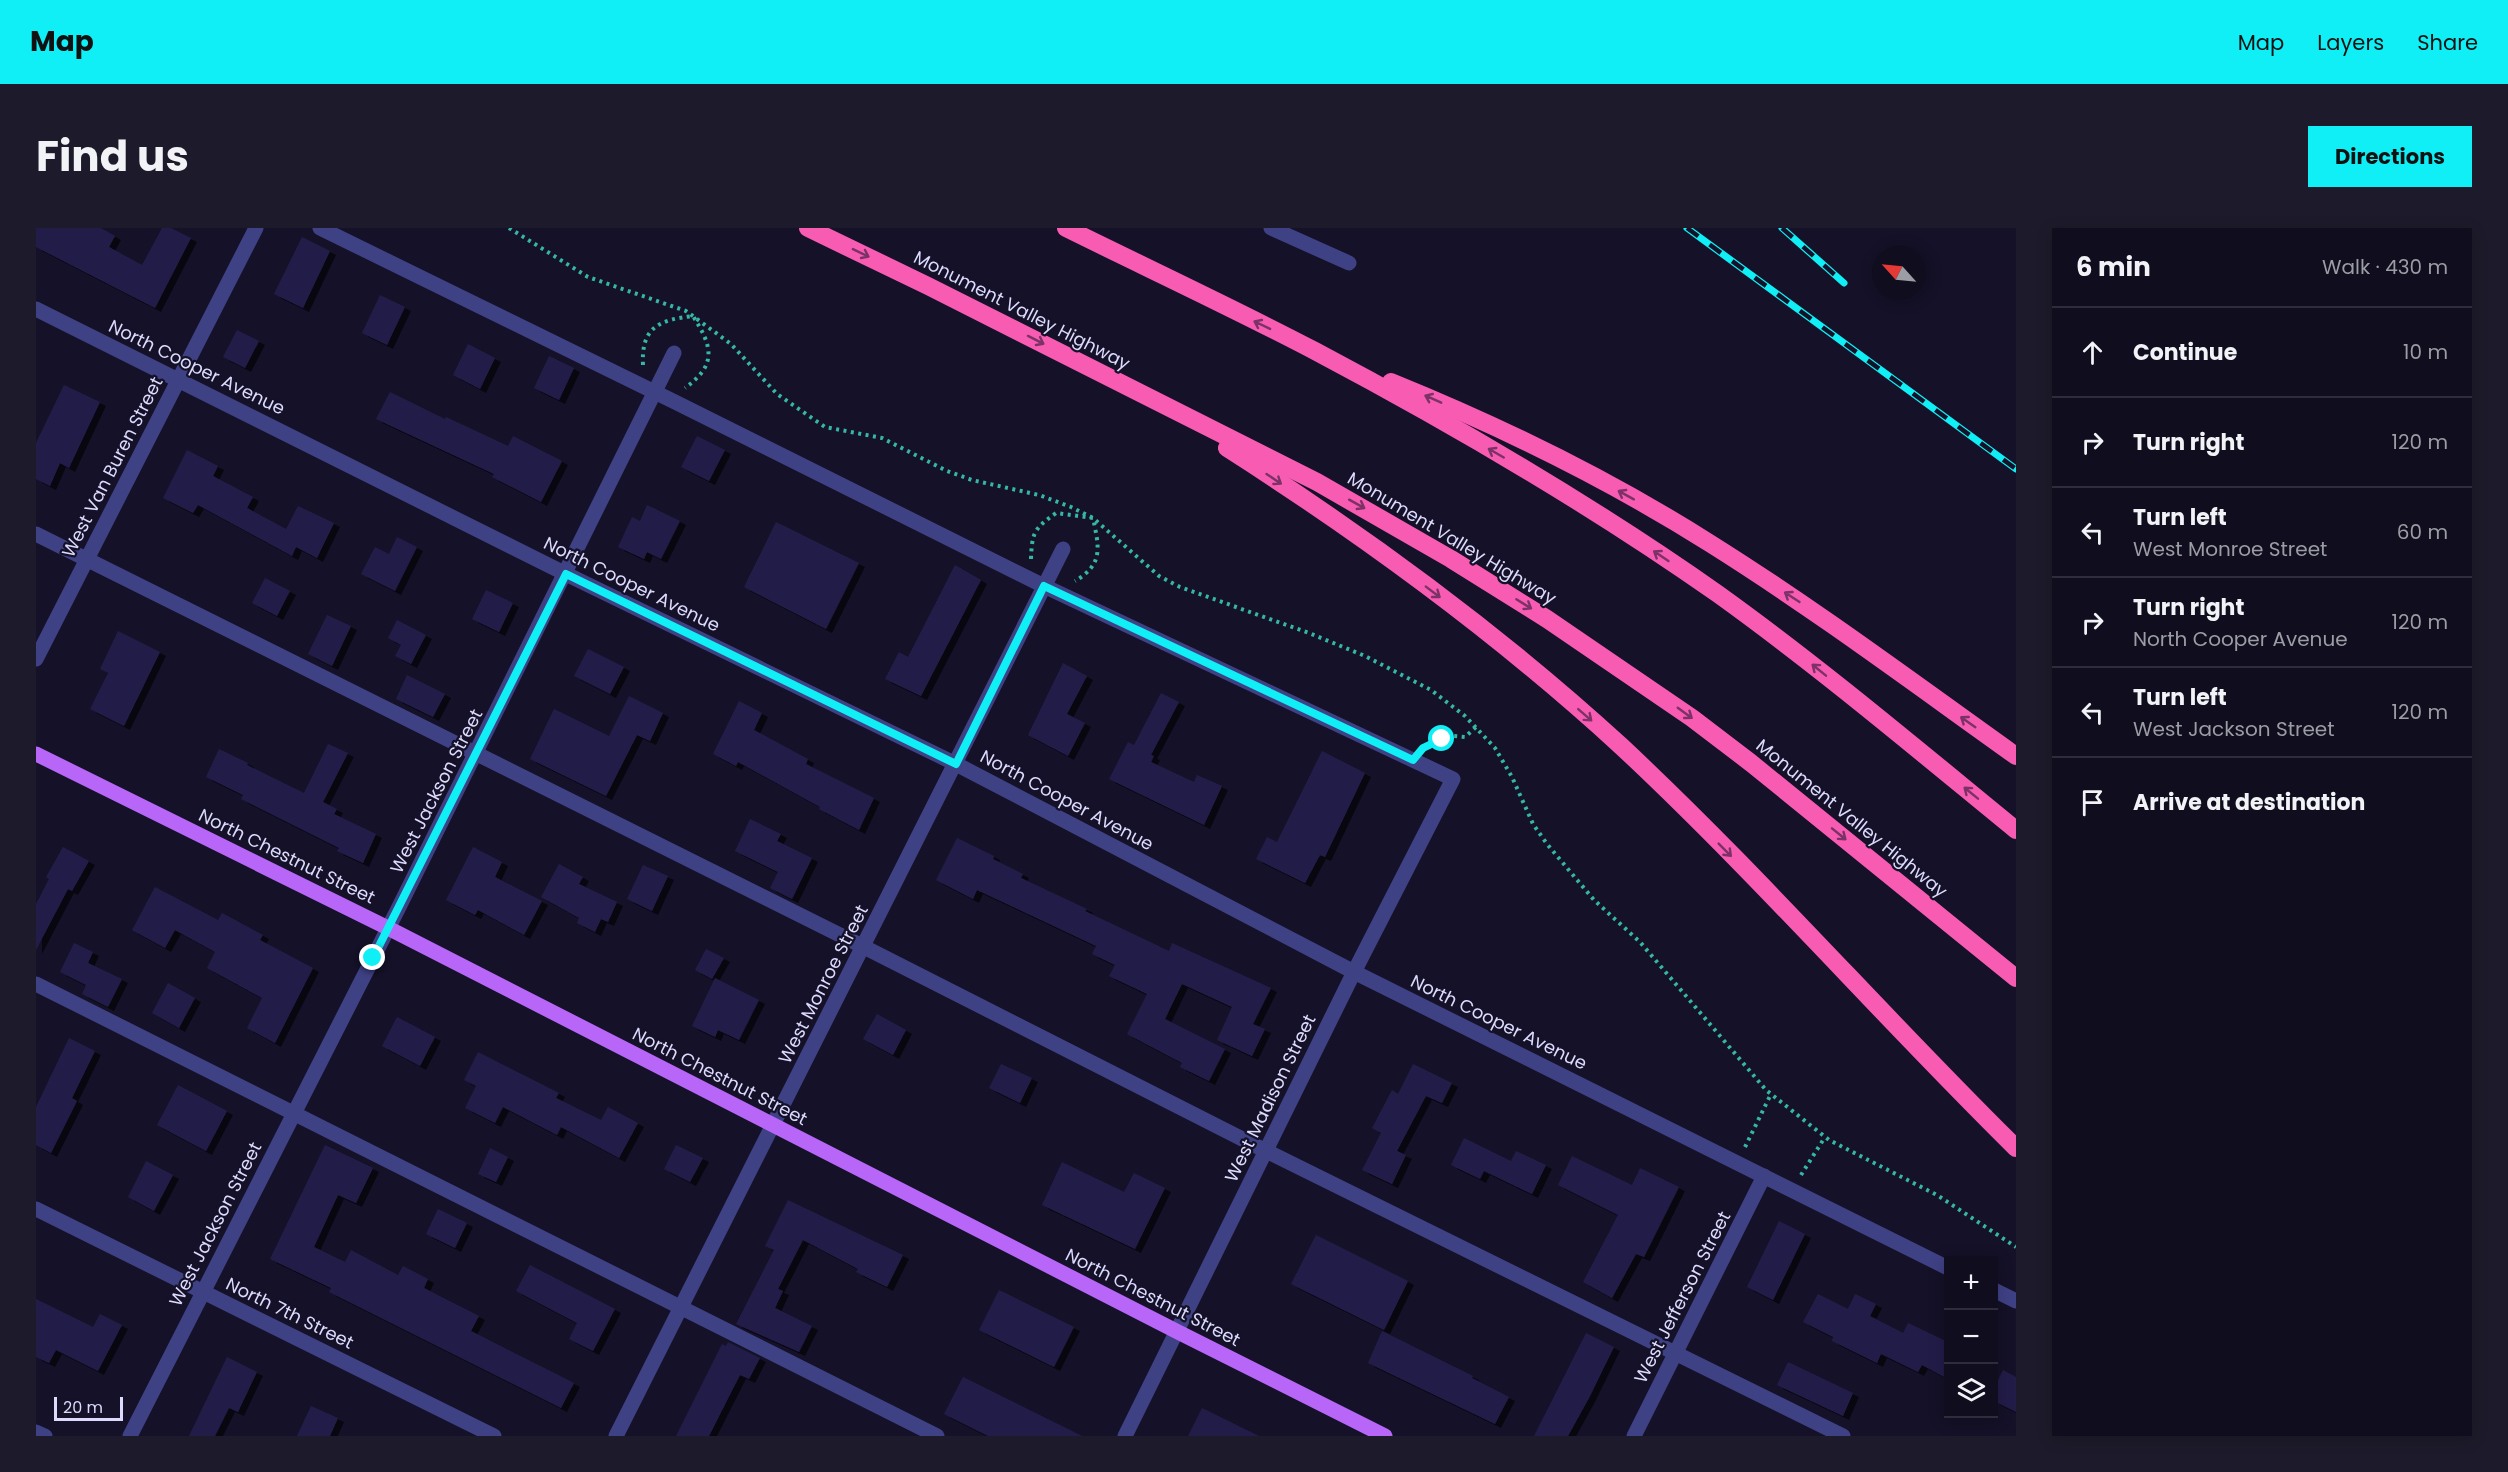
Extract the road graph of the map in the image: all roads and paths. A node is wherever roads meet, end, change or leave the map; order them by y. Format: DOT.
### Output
graph roads {
  1 [pos="256,228"];
  2 [pos="320,228"];
  3 [pos="808,228"];
  4 [pos="1065,228"];
  5 [pos="1271,228"];
  6 [pos="1350,263"];
  7 [pos="36,309"];
  8 [pos="1314,351"];
  9 [pos="674,353"];
  10 [pos="178,380"];
  11 [pos="1136,391"];
  12 [pos="655,392"];
  13 [pos="36,534"];
  14 [pos="1063,549"];
  15 [pos="87,560"];
  16 [pos="566,574"];
  17 [pos="1044,586"];
  18 [pos="36,659"];
  19 [pos="1476,727"];
  20 [pos="36,754"];
  21 [pos="475,754"];
  22 [pos="2016,756"];
  23 [pos="1413,760"];
  24 [pos="956,764"];
  25 [pos="2016,830"];
  26 [pos="388,928"];
  27 [pos="864,947"];
  28 [pos="1354,972"];
  29 [pos="2016,978"];
  30 [pos="36,984"];
  31 [pos="1771,1094"];
  32 [pos="294,1113"];
  33 [pos="774,1126"];
  34 [pos="1825,1137"];
  35 [pos="2016,1148"];
  36 [pos="1266,1151"];
  37 [pos="1737,1162"];
  38 [pos="1764,1176"];
  39 [pos="1792,1190"];
  40 [pos="36,1209"];
  41 [pos="1944,1266"];
  42 [pos="203,1292"];
  43 [pos="1998,1292"];
  44 [pos="2016,1301"];
  45 [pos="681,1307"];
  46 [pos="1178,1332"];
  47 [pos="1676,1352"];
  48 [pos="36,1432"];
  49 [pos="45,1436"];
  50 [pos="130,1436"];
  51 [pos="494,1436"];
  52 [pos="616,1436"];
  53 [pos="937,1436"];
  54 [pos="1125,1436"];
  55 [pos="1385,1436"];
  56 [pos="1634,1436"];
  57 [pos="1843,1436"];
  1 -- 10 [label="street, West Van Buren Street"];
  2 -- 12 [label="street"];
  3 -- 11 [label="highway, Monument Valley Highway, one-way"];
  8 -- 4 [label="highway, one-way"];
  5 -- 6 [label="street"];
  7 -- 10 [label="street, North Cooper Avenue"];
  22 -- 8 [label="highway, one-way"];
  25 -- 8 [label="highway, one-way"];
  9 -- 12 [label="street, West Jackson Street"];
  10 -- 15 [label="street, West Van Buren Street"];
  10 -- 16 [label="street, North Cooper Avenue"];
  11 -- 29 [label="highway, Monument Valley Highway, one-way"];
  11 -- 35 [label="highway, one-way"];
  12 -- 16 [label="street, West Jackson Street"];
  12 -- 17 [label="street"];
  13 -- 15 [label="street"];
  14 -- 17 [label="street, West Monroe Street"];
  15 -- 18 [label="street, West Van Buren Street"];
  15 -- 21 [label="street"];
  16 -- 21 [label="street, West Jackson Street"];
  16 -- 24 [label="street, North Cooper Avenue"];
  17 -- 23 [label="street"];
  17 -- 24 [label="street, West Monroe Street"];
  19 -- 23 [label="path"];
  20 -- 26 [label="main road, North Chestnut Street"];
  21 -- 26 [label="street, West Jackson Street"];
  21 -- 27 [label="street"];
  23 -- 28 [label="street, West Madison Street"];
  24 -- 27 [label="street, West Monroe Street"];
  24 -- 28 [label="street, North Cooper Avenue"];
  26 -- 32 [label="street, West Jackson Street"];
  26 -- 33 [label="main road, North Chestnut Street"];
  27 -- 33 [label="street, West Monroe Street"];
  27 -- 36 [label="street"];
  28 -- 36 [label="street, West Madison Street"];
  28 -- 37 [label="street, North Cooper Avenue"];
  30 -- 32 [label="street"];
  31 -- 37 [label="path"];
  32 -- 42 [label="street, West Jackson Street"];
  32 -- 45 [label="street"];
  33 -- 45 [label="street, West Monroe Street"];
  33 -- 46 [label="main road, North Chestnut Street"];
  34 -- 39 [label="path"];
  36 -- 46 [label="street, West Madison Street"];
  36 -- 47 [label="street"];
  37 -- 38 [label="street, North Cooper Avenue"];
  38 -- 39 [label="street, North Cooper Avenue"];
  38 -- 47 [label="street, West Jefferson Street"];
  39 -- 41 [label="street, North Cooper Avenue"];
  40 -- 42 [label="street, North 7th Street"];
  42 -- 50 [label="street, West Jackson Street"];
  42 -- 51 [label="street, North 7th Street"];
  43 -- 44 [label="street"];
  45 -- 52 [label="street, West Monroe Street"];
  45 -- 53 [label="street"];
  46 -- 54 [label="street, West Madison Street"];
  46 -- 55 [label="main road, North Chestnut Street"];
  47 -- 56 [label="street, West Jefferson Street"];
  47 -- 57 [label="street"];
  48 -- 49 [label="street"];
}
